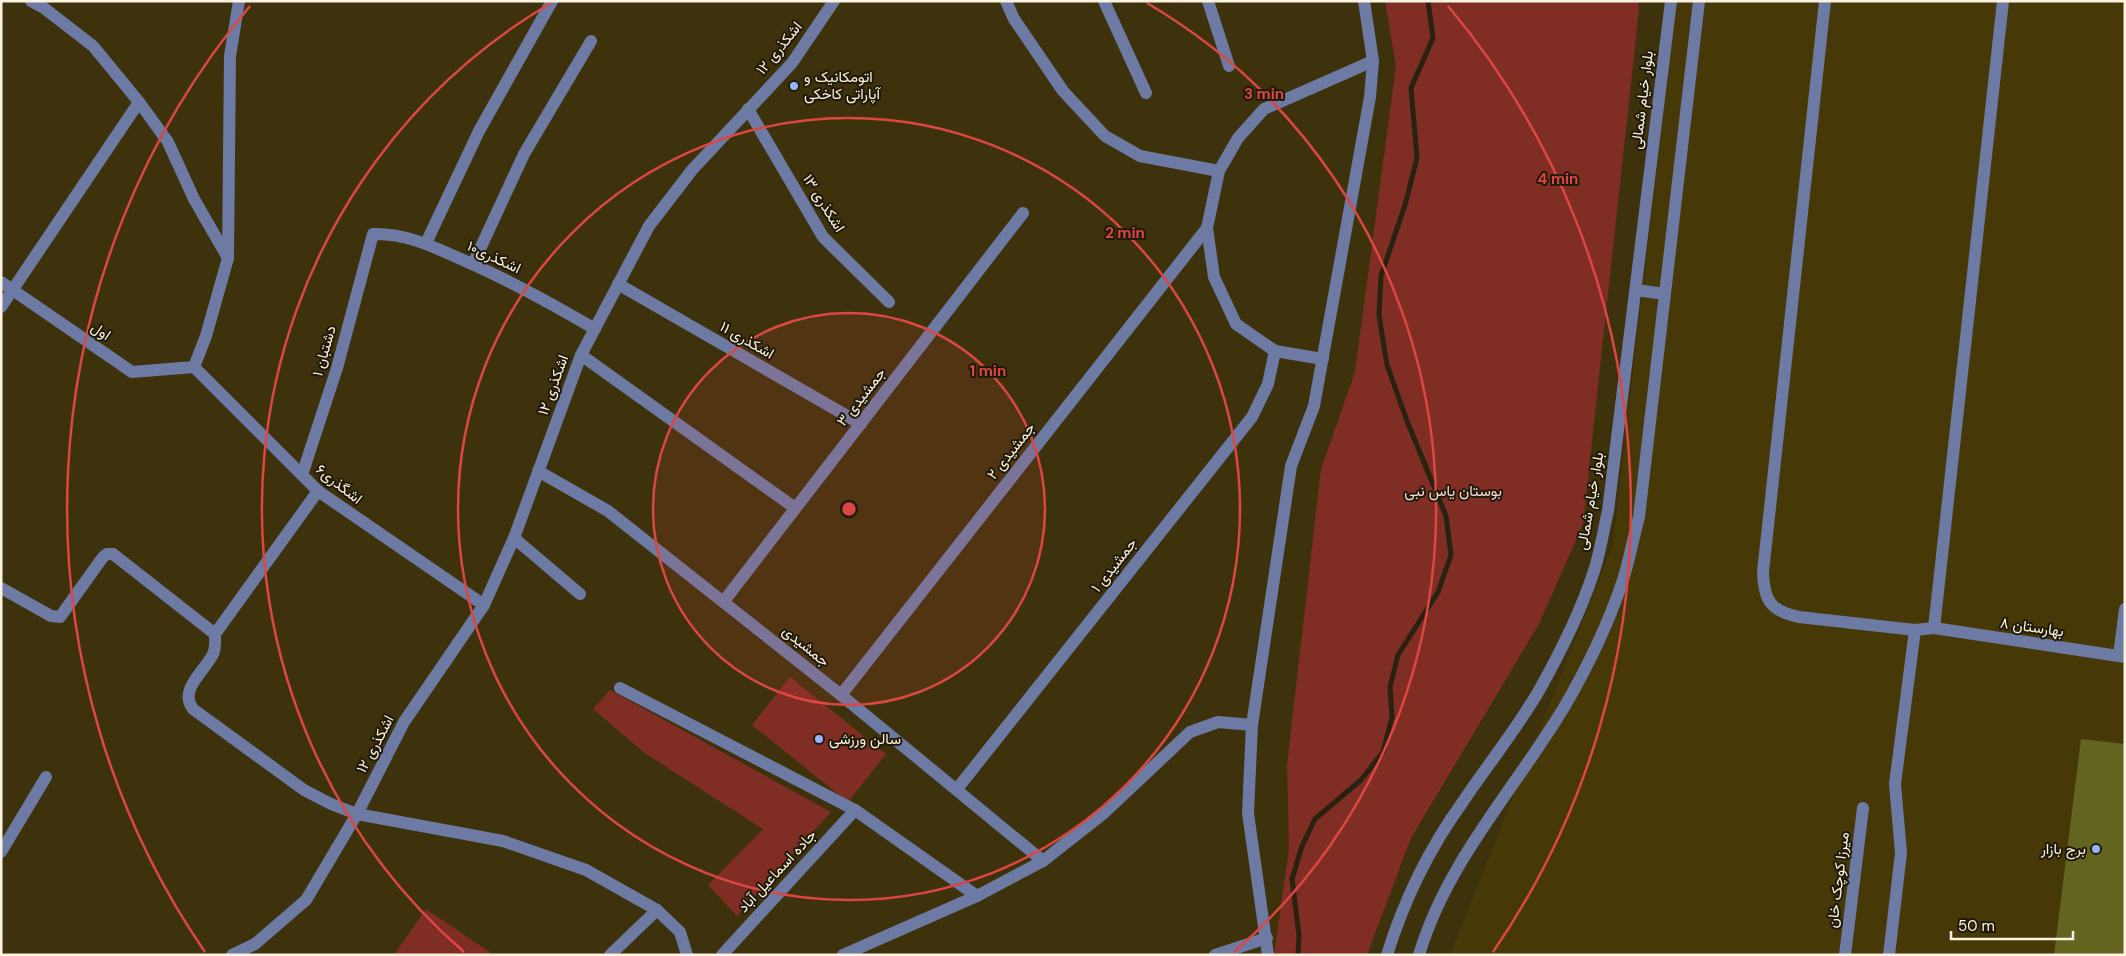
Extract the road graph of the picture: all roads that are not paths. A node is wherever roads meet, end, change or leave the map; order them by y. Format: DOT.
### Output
graph roads {
  1 [pos="31,1"];
  2 [pos="239,1"];
  3 [pos="552,1"];
  4 [pos="834,1"];
  5 [pos="1006,1"];
  6 [pos="1104,1"];
  7 [pos="1208,1"];
  8 [pos="1364,1"];
  9 [pos="1671,1"];
  10 [pos="1699,1"];
  11 [pos="1825,1"];
  12 [pos="2002,1"];
  13 [pos="46,5"];
  14 [pos="591,41"];
  15 [pos="1374,61"];
  16 [pos="1229,66"];
  17 [pos="1146,93"];
  18 [pos="139,102"];
  19 [pos="748,109"];
  20 [pos="1219,171"];
  21 [pos="1023,213"];
  22 [pos="1207,228"];
  23 [pos="373,234"];
  24 [pos="426,243"];
  25 [pos="228,258"];
  26 [pos="474,264"];
  27 [pos="1,282"];
  28 [pos="618,284"];
  29 [pos="13,290"];
  30 [pos="1636,290"];
  31 [pos="1665,294"];
  32 [pos="889,302"];
  33 [pos="1,307"];
  34 [pos="595,329"];
  35 [pos="1275,351"];
  36 [pos="581,356"];
  37 [pos="1323,359"];
  38 [pos="194,367"];
  39 [pos="860,424"];
  40 [pos="538,471"];
  41 [pos="302,475"];
  42 [pos="318,491"];
  43 [pos="796,508"];
  44 [pos="514,538"];
  45 [pos="1,588"];
  46 [pos="580,594"];
  47 [pos="724,601"];
  48 [pos="484,605"];
  49 [pos="2125,609"];
  50 [pos="1934,628"];
  51 [pos="1915,630"];
  52 [pos="215,634"];
  53 [pos="2122,656"];
  54 [pos="620,688"];
  55 [pos="841,695"];
  56 [pos="1252,725"];
  57 [pos="46,777"];
  58 [pos="957,789"];
  59 [pos="1863,808"];
  60 [pos="856,810"];
  61 [pos="357,814"];
  62 [pos="1,852"];
  63 [pos="1043,861"];
  64 [pos="977,896"];
  65 [pos="657,910"];
  66 [pos="1267,938"];
  67 [pos="232,955"];
  68 [pos="610,955"];
  69 [pos="687,955"];
  70 [pos="722,955"];
  71 [pos="843,955"];
  72 [pos="1216,955"];
  73 [pos="1268,955"];
  74 [pos="1387,955"];
  75 [pos="1419,955"];
  76 [pos="1845,955"];
  77 [pos="1890,955"];
  1 -- 13 [label="street"];
  2 -- 25 [label="street"];
  3 -- 24 [label="street"];
  4 -- 19 [label="street, اشکذری ۱۲"];
  5 -- 20 [label="street"];
  6 -- 17 [label="street"];
  7 -- 16 [label="street"];
  8 -- 15 [label="street"];
  9 -- 30 [label="street, بلوار خیام شمالی"];
  10 -- 31 [label="street"];
  11 -- 51 [label="street, بهارستان ۸"];
  12 -- 50 [label="street"];
  13 -- 18 [label="street"];
  14 -- 26 [label="street"];
  15 -- 20 [label="street"];
  15 -- 37 [label="street"];
  18 -- 25 [label="street"];
  18 -- 29 [label="street"];
  19 -- 28 [label="street, اشکذری ۱۲"];
  19 -- 32 [label="street, اشکذری ۱۳"];
  20 -- 22 [label="street"];
  21 -- 39 [label="street, جمشیدی ۳"];
  22 -- 35 [label="street"];
  22 -- 55 [label="street, جمشیدی ۲"];
  23 -- 24 [label="street, اشکذری۱۰"];
  23 -- 41 [label="street, دشتبان ۱"];
  24 -- 26 [label="street, اشکذری۱۰"];
  25 -- 38 [label="street"];
  26 -- 34 [label="street, اشکذری۱۰"];
  27 -- 29 [label="street, اول"];
  28 -- 34 [label="street, اشکذری ۱۲"];
  28 -- 39 [label="street, اشکذری ۱۱"];
  29 -- 33 [label="street"];
  29 -- 38 [label="street, اول"];
  30 -- 31 [label="street"];
  30 -- 74 [label="street, بلوار خیام شمالی"];
  31 -- 75 [label="street"];
  34 -- 36 [label="street, اشکذری ۱۲"];
  35 -- 37 [label="street"];
  35 -- 58 [label="street, جمشیدی ۱"];
  36 -- 40 [label="street, اشکذری ۱۲"];
  36 -- 43 [label="street"];
  37 -- 56 [label="street"];
  38 -- 41 [label="street, اشگذری۶"];
  39 -- 43 [label="street, جمشیدی ۳"];
  40 -- 44 [label="street, اشکذری ۱۲"];
  40 -- 47 [label="street, جمشیدی"];
  41 -- 42 [label="street, اشگذری۶"];
  42 -- 48 [label="street, اشگذری۶"];
  42 -- 52 [label="street"];
  43 -- 47 [label="street, جمشیدی ۳"];
  44 -- 46 [label="street"];
  44 -- 48 [label="street, اشکذری ۱۲"];
  45 -- 52 [label="street"];
  47 -- 55 [label="street, جمشیدی"];
  48 -- 61 [label="street, اشکذری ۱۲"];
  49 -- 53 [label="street"];
  50 -- 51 [label="street, بهارستان ۸"];
  50 -- 53 [label="street, بهارستان ۸"];
  51 -- 77 [label="street"];
  52 -- 61 [label="street"];
  54 -- 60 [label="street"];
  55 -- 58 [label="street, جمشیدی"];
  56 -- 63 [label="street"];
  56 -- 66 [label="street"];
  57 -- 62 [label="street"];
  58 -- 63 [label="street, جمشیدی"];
  59 -- 76 [label="street, میرزا کوچک خان"];
  60 -- 64 [label="street"];
  60 -- 70 [label="street, جاده اسماعیل آباد"];
  61 -- 65 [label="street"];
  61 -- 67 [label="street, اشکذری ۱۲"];
  63 -- 64 [label="street"];
  64 -- 71 [label="street"];
  65 -- 68 [label="street"];
  65 -- 69 [label="street"];
  66 -- 72 [label="street"];
  66 -- 73 [label="street"];
}
